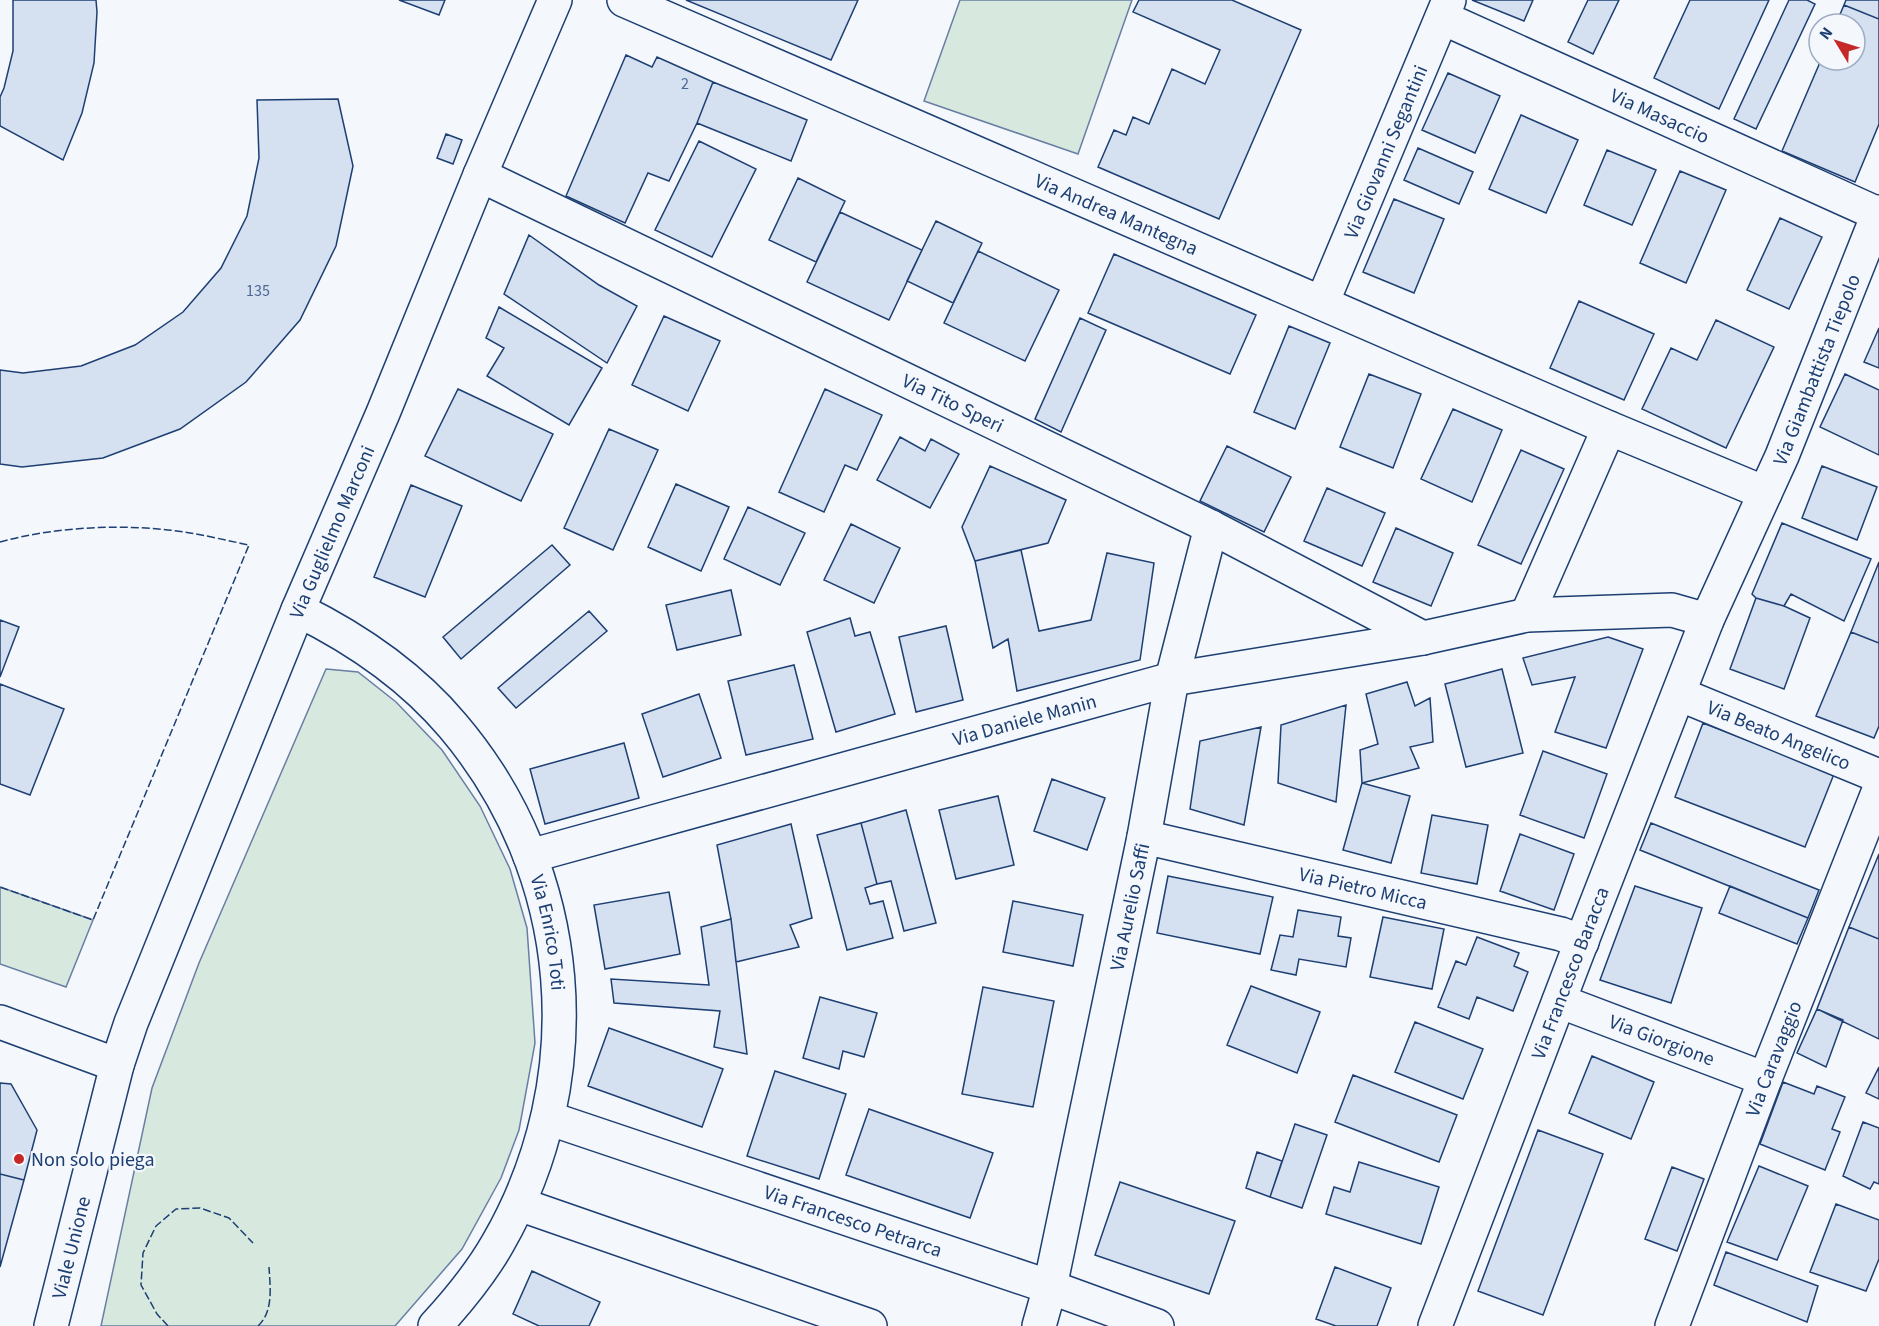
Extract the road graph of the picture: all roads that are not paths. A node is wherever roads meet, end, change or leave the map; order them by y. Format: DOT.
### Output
graph roads {
  1 [pos="555,0"];
  2 [pos="624,0"];
  3 [pos="1446,9"];
  4 [pos="480,175"];
  5 [pos="1879,213"];
  6 [pos="1322,303"];
  7 [pos="1610,428"];
  8 [pos="1765,493"];
  9 [pos="1211,527"];
  10 [pos="298,610"];
  11 [pos="1527,615"];
  12 [pos="1707,620"];
  13 [pos="1423,638"];
  14 [pos="1172,679"];
  15 [pos="1679,694"];
  16 [pos="1879,776"];
  17 [pos="1879,790"];
  18 [pos="1144,837"];
  19 [pos="530,856"];
  20 [pos="1581,942"];
  21 [pos="1559,1000"];
  22 [pos="0,1022"];
  23 [pos="117,1065"];
  24 [pos="1765,1079"];
  25 [pos="548,1118"];
  26 [pos="519,1203"];
  27 [pos="1050,1287"];
  28 [pos="51,1326"];
  29 [pos="435,1326"];
  30 [pos="870,1326"];
  31 [pos="1039,1326"];
  32 [pos="1157,1326"];
  33 [pos="1435,1326"];
  34 [pos="1672,1326"];
  1 -- 4 [label="street, Via Guglielmo Marconi"];
  2 -- 6 [label="street, Via Andrea Mantegna"];
  3 -- 5 [label="street, Via Masaccio"];
  3 -- 6 [label="street, Via Giovanni Segantini"];
  4 -- 9 [label="street, Via Tito Speri"];
  4 -- 10 [label="street, Via Guglielmo Marconi"];
  5 -- 8 [label="street, Via Giambattista Tiepolo"];
  6 -- 7 [label="street, Via Andrea Mantegna"];
  7 -- 8 [label="street, Via Andrea Mantegna"];
  7 -- 11 [label="street"];
  8 -- 12 [label="street, Via Giambattista Tiepolo"];
  9 -- 13 [label="street, Via Tito Speri"];
  9 -- 14 [label="street, Via Aurelio Saffi"];
  10 -- 19 [label="street, Via Enrico Toti"];
  10 -- 23 [label="street, Via Guglielmo Marconi"];
  11 -- 12 [label="street, Via Daniele Manin"];
  11 -- 13 [label="street, Via Daniele Manin"];
  12 -- 15 [label="street, Via Francesco Baracca"];
  13 -- 14 [label="street, Via Daniele Manin"];
  14 -- 18 [label="street, Via Aurelio Saffi"];
  14 -- 19 [label="street, Via Daniele Manin"];
  15 -- 16 [label="street, Via Beato Angelico"];
  15 -- 20 [label="street, Via Francesco Baracca"];
  17 -- 24 [label="street, Via Caravaggio"];
  18 -- 20 [label="street, Via Pietro Micca"];
  18 -- 27 [label="street, Via Aurelio Saffi"];
  19 -- 25 [label="street, Via Enrico Toti"];
  20 -- 21 [label="street, Via Francesco Baracca"];
  21 -- 24 [label="street, Via Giorgione"];
  21 -- 33 [label="street, Via Francesco Baracca"];
  22 -- 23 [label="street"];
  23 -- 28 [label="street, Viale Unione"];
  24 -- 34 [label="street, Via Caravaggio"];
  25 -- 26 [label="street, Via Enrico Toti"];
  25 -- 27 [label="street, Via Francesco Petrarca"];
  26 -- 29 [label="street, Via Enrico Toti"];
  26 -- 30 [label="street"];
  27 -- 31 [label="street, Via Aurelio Saffi"];
  27 -- 32 [label="street, Via Francesco Petrarca"];
}
